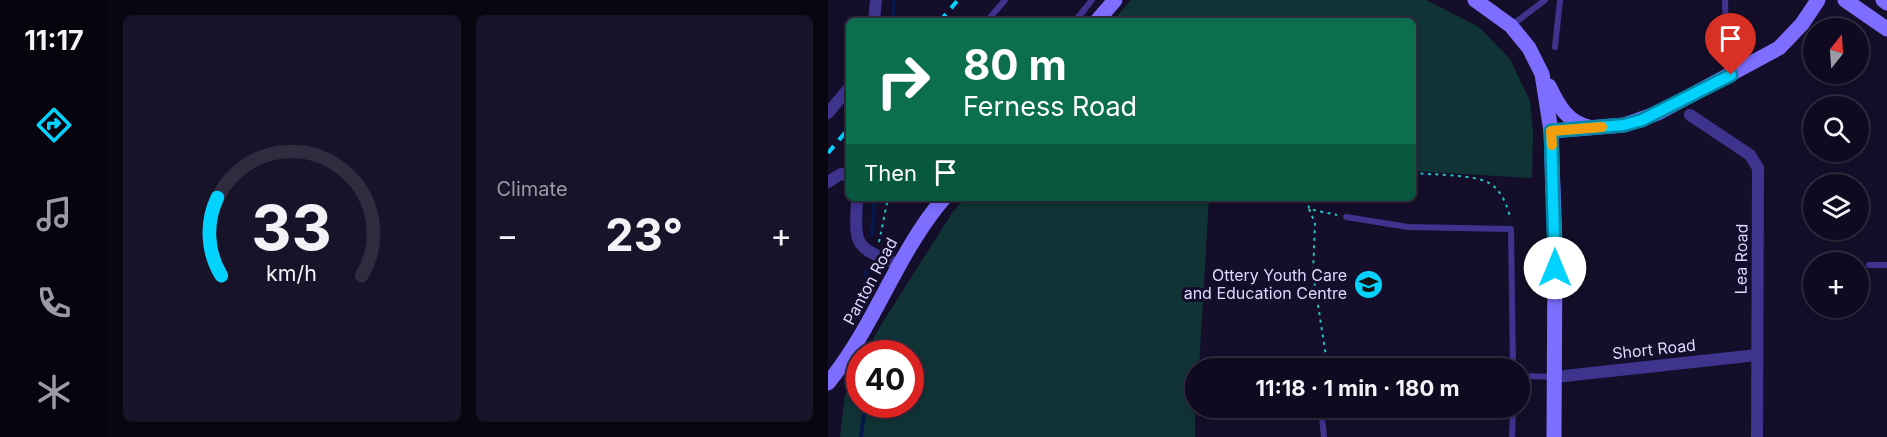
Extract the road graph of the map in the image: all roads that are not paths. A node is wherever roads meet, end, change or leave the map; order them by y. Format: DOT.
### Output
graph roads {
  1 [pos="876,0"];
  2 [pos="1005,0"];
  3 [pos="1092,0"];
  4 [pos="1114,0"];
  5 [pos="1475,0"];
  6 [pos="1545,0"];
  7 [pos="1560,0"];
  8 [pos="1725,0"];
  9 [pos="1818,0"];
  10 [pos="1845,0"];
  11 [pos="1883,0"];
  12 [pos="1887,3"];
  13 [pos="874,18"];
  14 [pos="990,18"];
  15 [pos="1077,18"];
  16 [pos="1099,18"];
  17 [pos="1511,26"];
  18 [pos="1887,30"];
  19 [pos="1556,47"];
  20 [pos="1542,74"];
  21 [pos="1731,75"];
  22 [pos="846,92"];
  23 [pos="828,113"];
  24 [pos="1690,115"];
  25 [pos="1595,128"];
  26 [pos="1551,131"];
  27 [pos="845,174"];
  28 [pos="828,182"];
  29 [pos="857,201"];
  30 [pos="941,201"];
  31 [pos="1346,216"];
  32 [pos="899,265"];
  33 [pos="1869,265"];
  34 [pos="1887,265"];
  35 [pos="1756,355"];
  36 [pos="1513,358"];
  37 [pos="1530,376"];
  38 [pos="1555,377"];
  39 [pos="828,383"];
  40 [pos="1322,418"];
  41 [pos="1513,418"];
  42 [pos="1324,437"];
  43 [pos="1512,437"];
  44 [pos="1554,437"];
  45 [pos="1757,437"];
  1 -- 13 [label="street"];
  2 -- 14 [label="lane"];
  3 -- 15 [label="lane"];
  4 -- 16 [label="street"];
  5 -- 17 [label="street"];
  6 -- 17 [label="lane"];
  7 -- 19 [label="lane"];
  8 -- 21 [label="lane"];
  9 -- 21 [label="street"];
  10 -- 18 [label="street"];
  11 -- 12 [label="street"];
  17 -- 20 [label="street"];
  20 -- 25 [label="street"];
  20 -- 26 [label="street"];
  21 -- 25 [label="street"];
  22 -- 23 [label="street"];
  24 -- 35 [label="street, Lea Road"];
  25 -- 26 [label="street"];
  26 -- 38 [label="street"];
  27 -- 28 [label="street"];
  29 -- 32 [label="street"];
  30 -- 32 [label="street, Panton Road"];
  31 -- 36 [label="lane"];
  32 -- 39 [label="street, Panton Road"];
  33 -- 34 [label="lane"];
  35 -- 38 [label="street, Short Road"];
  35 -- 45 [label="street, Lea Road"];
  37 -- 38 [label="lane"];
  38 -- 44 [label="street"];
  40 -- 42 [label="lane"];
  41 -- 43 [label="lane"];
}
